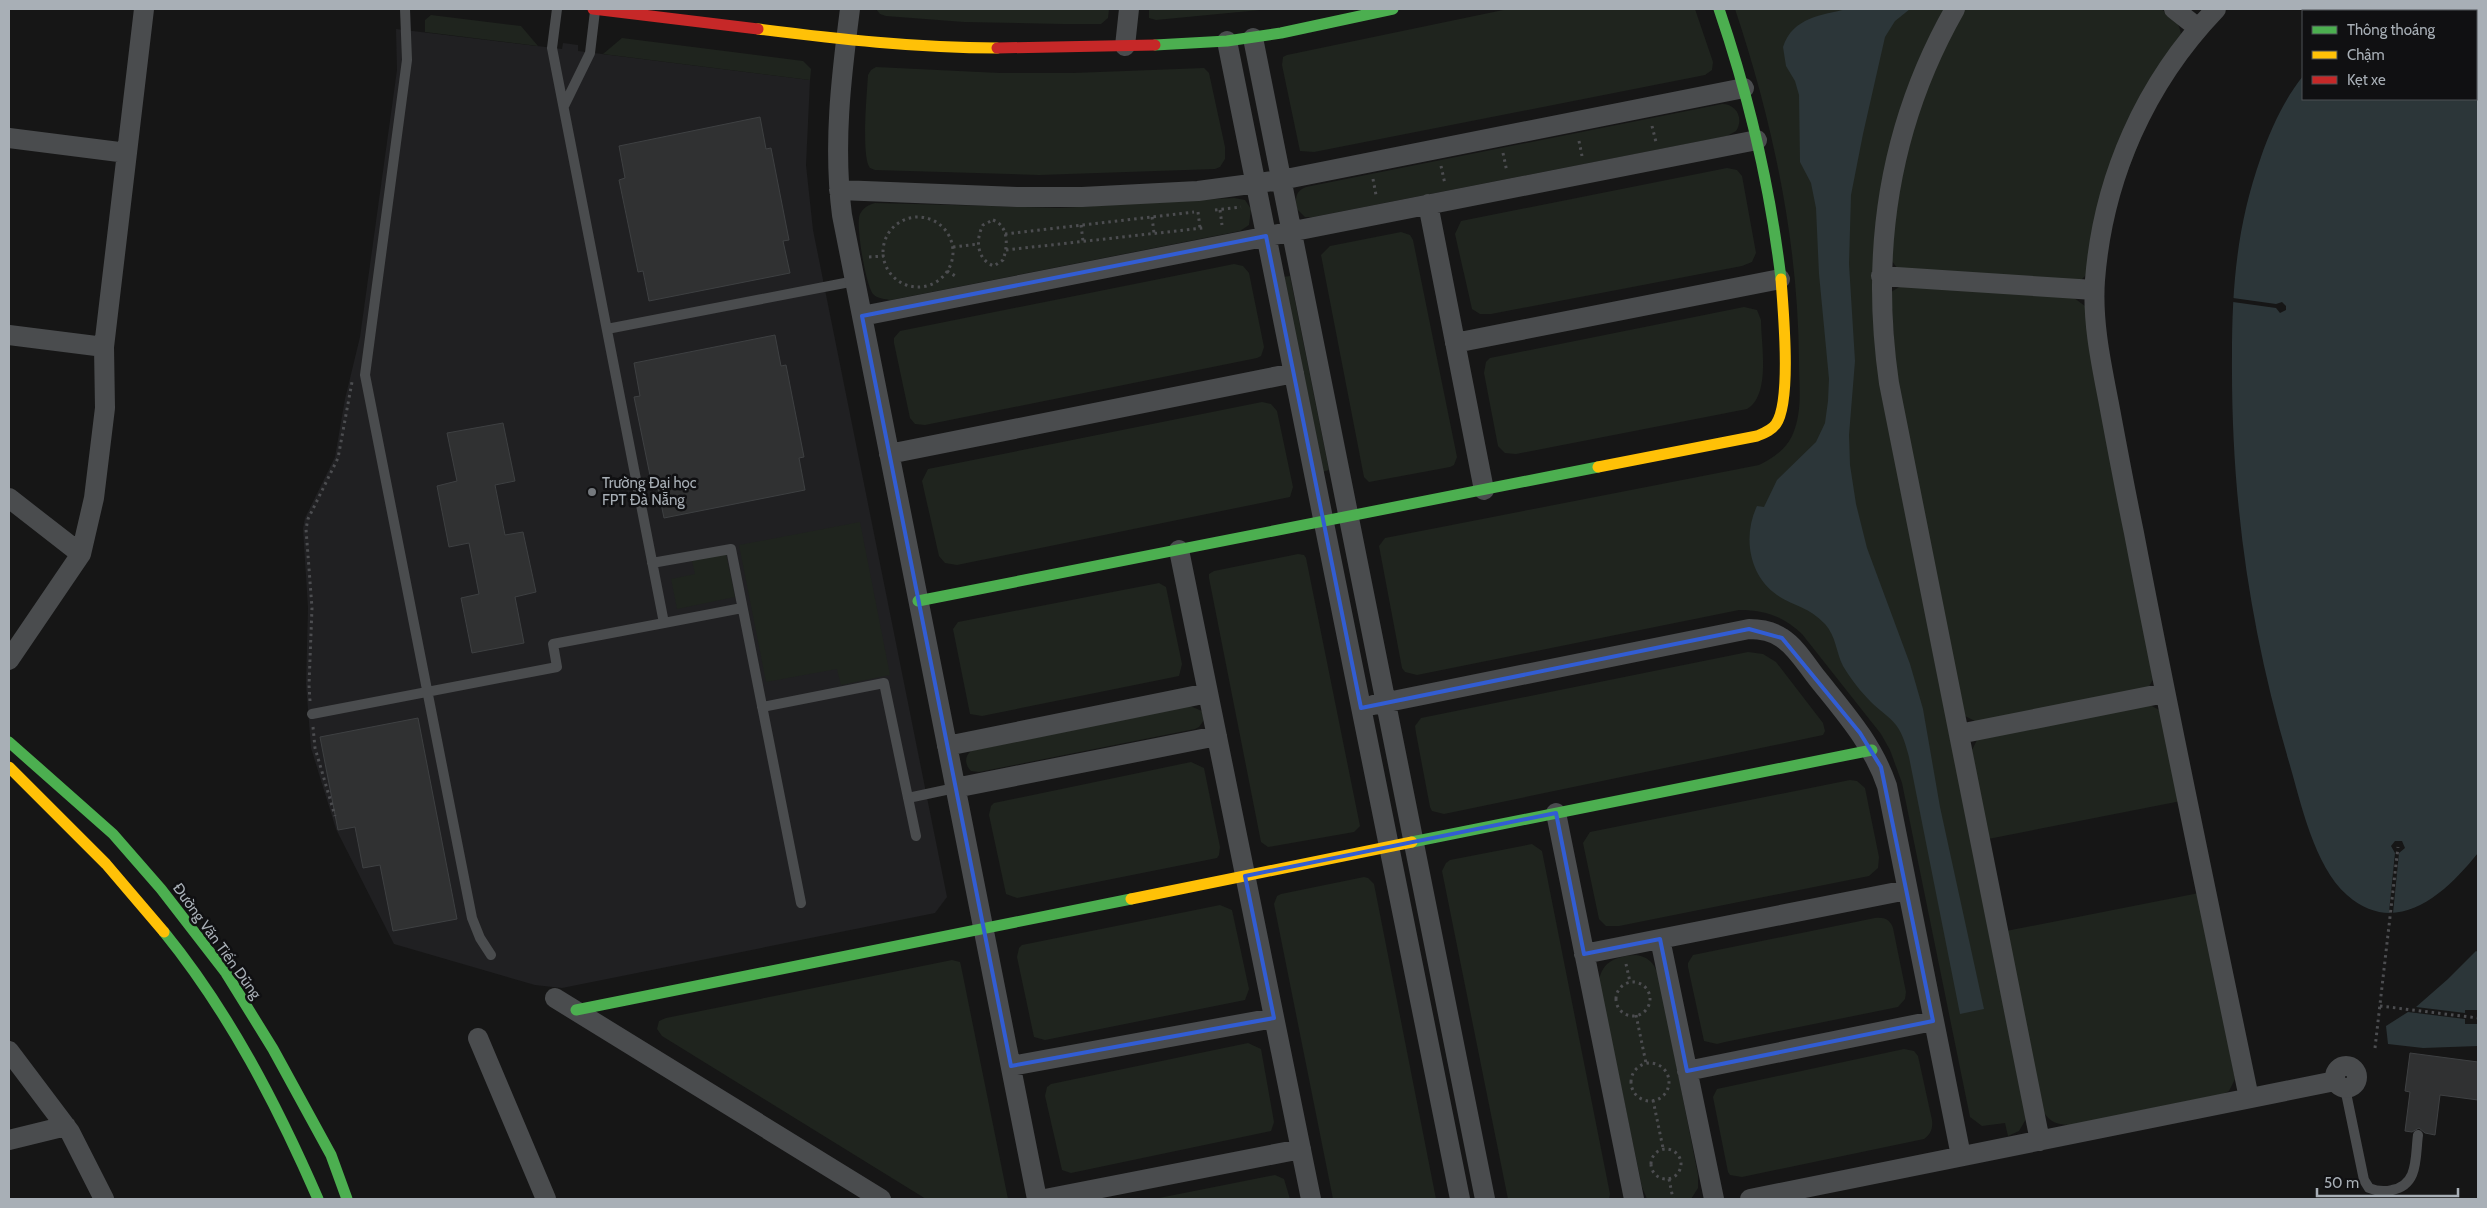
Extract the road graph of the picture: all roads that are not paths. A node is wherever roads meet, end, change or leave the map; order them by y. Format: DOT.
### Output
graph roads {
  1 [pos="144,9"];
  2 [pos="405,9"];
  3 [pos="556,9"];
  4 [pos="594,9"];
  5 [pos="850,9"];
  6 [pos="1129,9"];
  7 [pos="1393,9"];
  8 [pos="1719,9"];
  9 [pos="1955,9"];
  10 [pos="2174,9"];
  11 [pos="2216,9"];
  12 [pos="1370,11"];
  13 [pos="2198,28"];
  14 [pos="1253,38"];
  15 [pos="846,40"];
  16 [pos="1227,41"];
  17 [pos="1125,46"];
  18 [pos="1744,88"];
  19 [pos="564,106"];
  20 [pos="9,138"];
  21 [pos="1757,140"];
  22 [pos="126,153"];
  23 [pos="1281,180"];
  24 [pos="1256,184"];
  25 [pos="839,190"];
  26 [pos="1428,204"];
  27 [pos="1291,231"];
  28 [pos="1266,236"];
  29 [pos="1881,276"];
  30 [pos="1780,279"];
  31 [pos="855,281"];
  32 [pos="2094,290"];
  33 [pos="862,316"];
  34 [pos="607,329"];
  35 [pos="9,335"];
  36 [pos="1456,343"];
  37 [pos="104,347"];
  38 [pos="1294,373"];
  39 [pos="889,454"];
  40 [pos="1484,490"];
  41 [pos="9,498"];
  42 [pos="1348,517"];
  43 [pos="1324,522"];
  44 [pos="1179,550"];
  45 [pos="81,554"];
  46 [pos="652,563"];
  47 [pos="918,601"];
  48 [pos="742,608"];
  49 [pos="664,623"];
  50 [pos="9,660"];
  51 [pos="428,692"];
  52 [pos="1208,693"];
  53 [pos="2165,693"];
  54 [pos="1386,703"];
  55 [pos="762,707"];
  56 [pos="1361,708"];
  57 [pos="312,714"];
  58 [pos="1959,734"];
  59 [pos="1217,736"];
  60 [pos="9,742"];
  61 [pos="947,746"];
  62 [pos="1872,750"];
  63 [pos="9,767"];
  64 [pos="955,788"];
  65 [pos="908,798"];
  66 [pos="1556,813"];
  67 [pos="916,836"];
  68 [pos="1414,842"];
  69 [pos="1389,847"];
  70 [pos="1246,876"];
  71 [pos="1907,890"];
  72 [pos="801,903"];
  73 [pos="983,928"];
  74 [pos="1660,939"];
  75 [pos="1584,954"];
  76 [pos="492,955"];
  77 [pos="556,998"];
  78 [pos="576,1010"];
  79 [pos="1274,1018"];
  80 [pos="1933,1021"];
  81 [pos="478,1038"];
  82 [pos="9,1051"];
  83 [pos="1011,1066"];
  84 [pos="1687,1071"];
  85 [pos="2340,1084"];
  86 [pos="2249,1098"];
  87 [pos="66,1126"];
  88 [pos="2418,1135"];
  89 [pos="9,1140"];
  90 [pos="2040,1141"];
  91 [pos="1301,1149"];
  92 [pos="1961,1156"];
  93 [pos="104,1199"];
  94 [pos="318,1199"];
  95 [pos="347,1199"];
  96 [pos="546,1199"];
  97 [pos="881,1199"];
  98 [pos="1037,1199"];
  99 [pos="1045,1199"];
  100 [pos="1312,1199"];
  101 [pos="1460,1199"];
  102 [pos="1485,1199"];
  103 [pos="1634,1199"];
  104 [pos="1714,1199"];
  105 [pos="1750,1199"];
  1 -- 22 [label="street"];
  2 -- 51 [label="lane"];
  3 -- 19 [label="lane"];
  4 -- 15 [label="street"];
  4 -- 19 [label="lane"];
  5 -- 15 [label="street"];
  6 -- 17 [label="street"];
  7 -- 12 [label="street"];
  8 -- 18 [label="street"];
  9 -- 29 [label="street"];
  10 -- 13 [label="street"];
  11 -- 13 [label="street"];
  12 -- 14 [label="street"];
  13 -- 32 [label="street"];
  14 -- 16 [label="street"];
  14 -- 23 [label="street"];
  15 -- 17 [label="street"];
  15 -- 25 [label="street"];
  16 -- 17 [label="street"];
  16 -- 24 [label="street"];
  18 -- 21 [label="street"];
  18 -- 23 [label="street"];
  19 -- 34 [label="lane"];
  20 -- 22 [label="street"];
  21 -- 26 [label="street"];
  21 -- 30 [label="street"];
  22 -- 37 [label="street"];
  23 -- 24 [label="street"];
  23 -- 27 [label="street"];
  24 -- 25 [label="street"];
  24 -- 28 [label="street"];
  25 -- 31 [label="street"];
  26 -- 27 [label="street"];
  26 -- 36 [label="street"];
  27 -- 28 [label="street"];
  27 -- 42 [label="street"];
  28 -- 33 [label="street"];
  28 -- 38 [label="street"];
  29 -- 32 [label="street"];
  29 -- 58 [label="street"];
  30 -- 36 [label="street"];
  30 -- 40 [label="street"];
  31 -- 33 [label="street"];
  31 -- 34 [label="lane"];
  32 -- 53 [label="street"];
  33 -- 39 [label="street"];
  34 -- 46 [label="lane"];
  35 -- 37 [label="street"];
  36 -- 40 [label="street"];
  37 -- 45 [label="street"];
  38 -- 39 [label="street"];
  38 -- 43 [label="street"];
  39 -- 47 [label="street"];
  40 -- 42 [label="street"];
  41 -- 45 [label="street"];
  42 -- 43 [label="street"];
  42 -- 54 [label="street"];
  43 -- 44 [label="street"];
  43 -- 56 [label="street"];
  44 -- 47 [label="street"];
  44 -- 52 [label="street"];
  45 -- 50 [label="street"];
  46 -- 48 [label="lane"];
  46 -- 49 [label="lane"];
  47 -- 61 [label="street"];
  48 -- 49 [label="lane"];
  48 -- 55 [label="lane"];
  49 -- 51 [label="lane"];
  51 -- 57 [label="lane"];
  51 -- 76 [label="lane"];
  52 -- 59 [label="street"];
  52 -- 61 [label="street"];
  53 -- 58 [label="street"];
  53 -- 86 [label="street"];
  54 -- 56 [label="street"];
  54 -- 62 [label="street"];
  54 -- 68 [label="street"];
  55 -- 65 [label="lane"];
  55 -- 72 [label="lane"];
  56 -- 69 [label="street"];
  58 -- 90 [label="street"];
  59 -- 64 [label="street"];
  59 -- 70 [label="street"];
  60 -- 95 [label="street, Đường Văn Tiến Dũng"];
  61 -- 64 [label="street"];
  62 -- 66 [label="street"];
  62 -- 71 [label="street"];
  63 -- 94 [label="street"];
  64 -- 65 [label="lane"];
  64 -- 73 [label="street"];
  65 -- 67 [label="lane"];
  66 -- 68 [label="street"];
  66 -- 75 [label="street"];
  68 -- 69 [label="street"];
  68 -- 102 [label="street"];
  69 -- 70 [label="street"];
  69 -- 101 [label="street"];
  70 -- 73 [label="street"];
  70 -- 79 [label="street"];
  71 -- 74 [label="street"];
  71 -- 80 [label="street"];
  73 -- 78 [label="street"];
  73 -- 83 [label="street"];
  74 -- 75 [label="street"];
  74 -- 84 [label="street"];
  75 -- 103 [label="street"];
  77 -- 78 [label="street"];
  78 -- 97 [label="street"];
  79 -- 83 [label="street"];
  79 -- 91 [label="street"];
  80 -- 84 [label="street"];
  80 -- 92 [label="street"];
  81 -- 96 [label="street"];
  82 -- 87 [label="street"];
  83 -- 98 [label="street"];
  84 -- 104 [label="street"];
  85 -- 86 [label="street"];
  85 -- 88 [label="lane"];
  86 -- 90 [label="street"];
  87 -- 89 [label="street"];
  87 -- 93 [label="street"];
  90 -- 92 [label="street"];
  91 -- 99 [label="street"];
  91 -- 100 [label="street"];
  92 -- 105 [label="street"];
}
